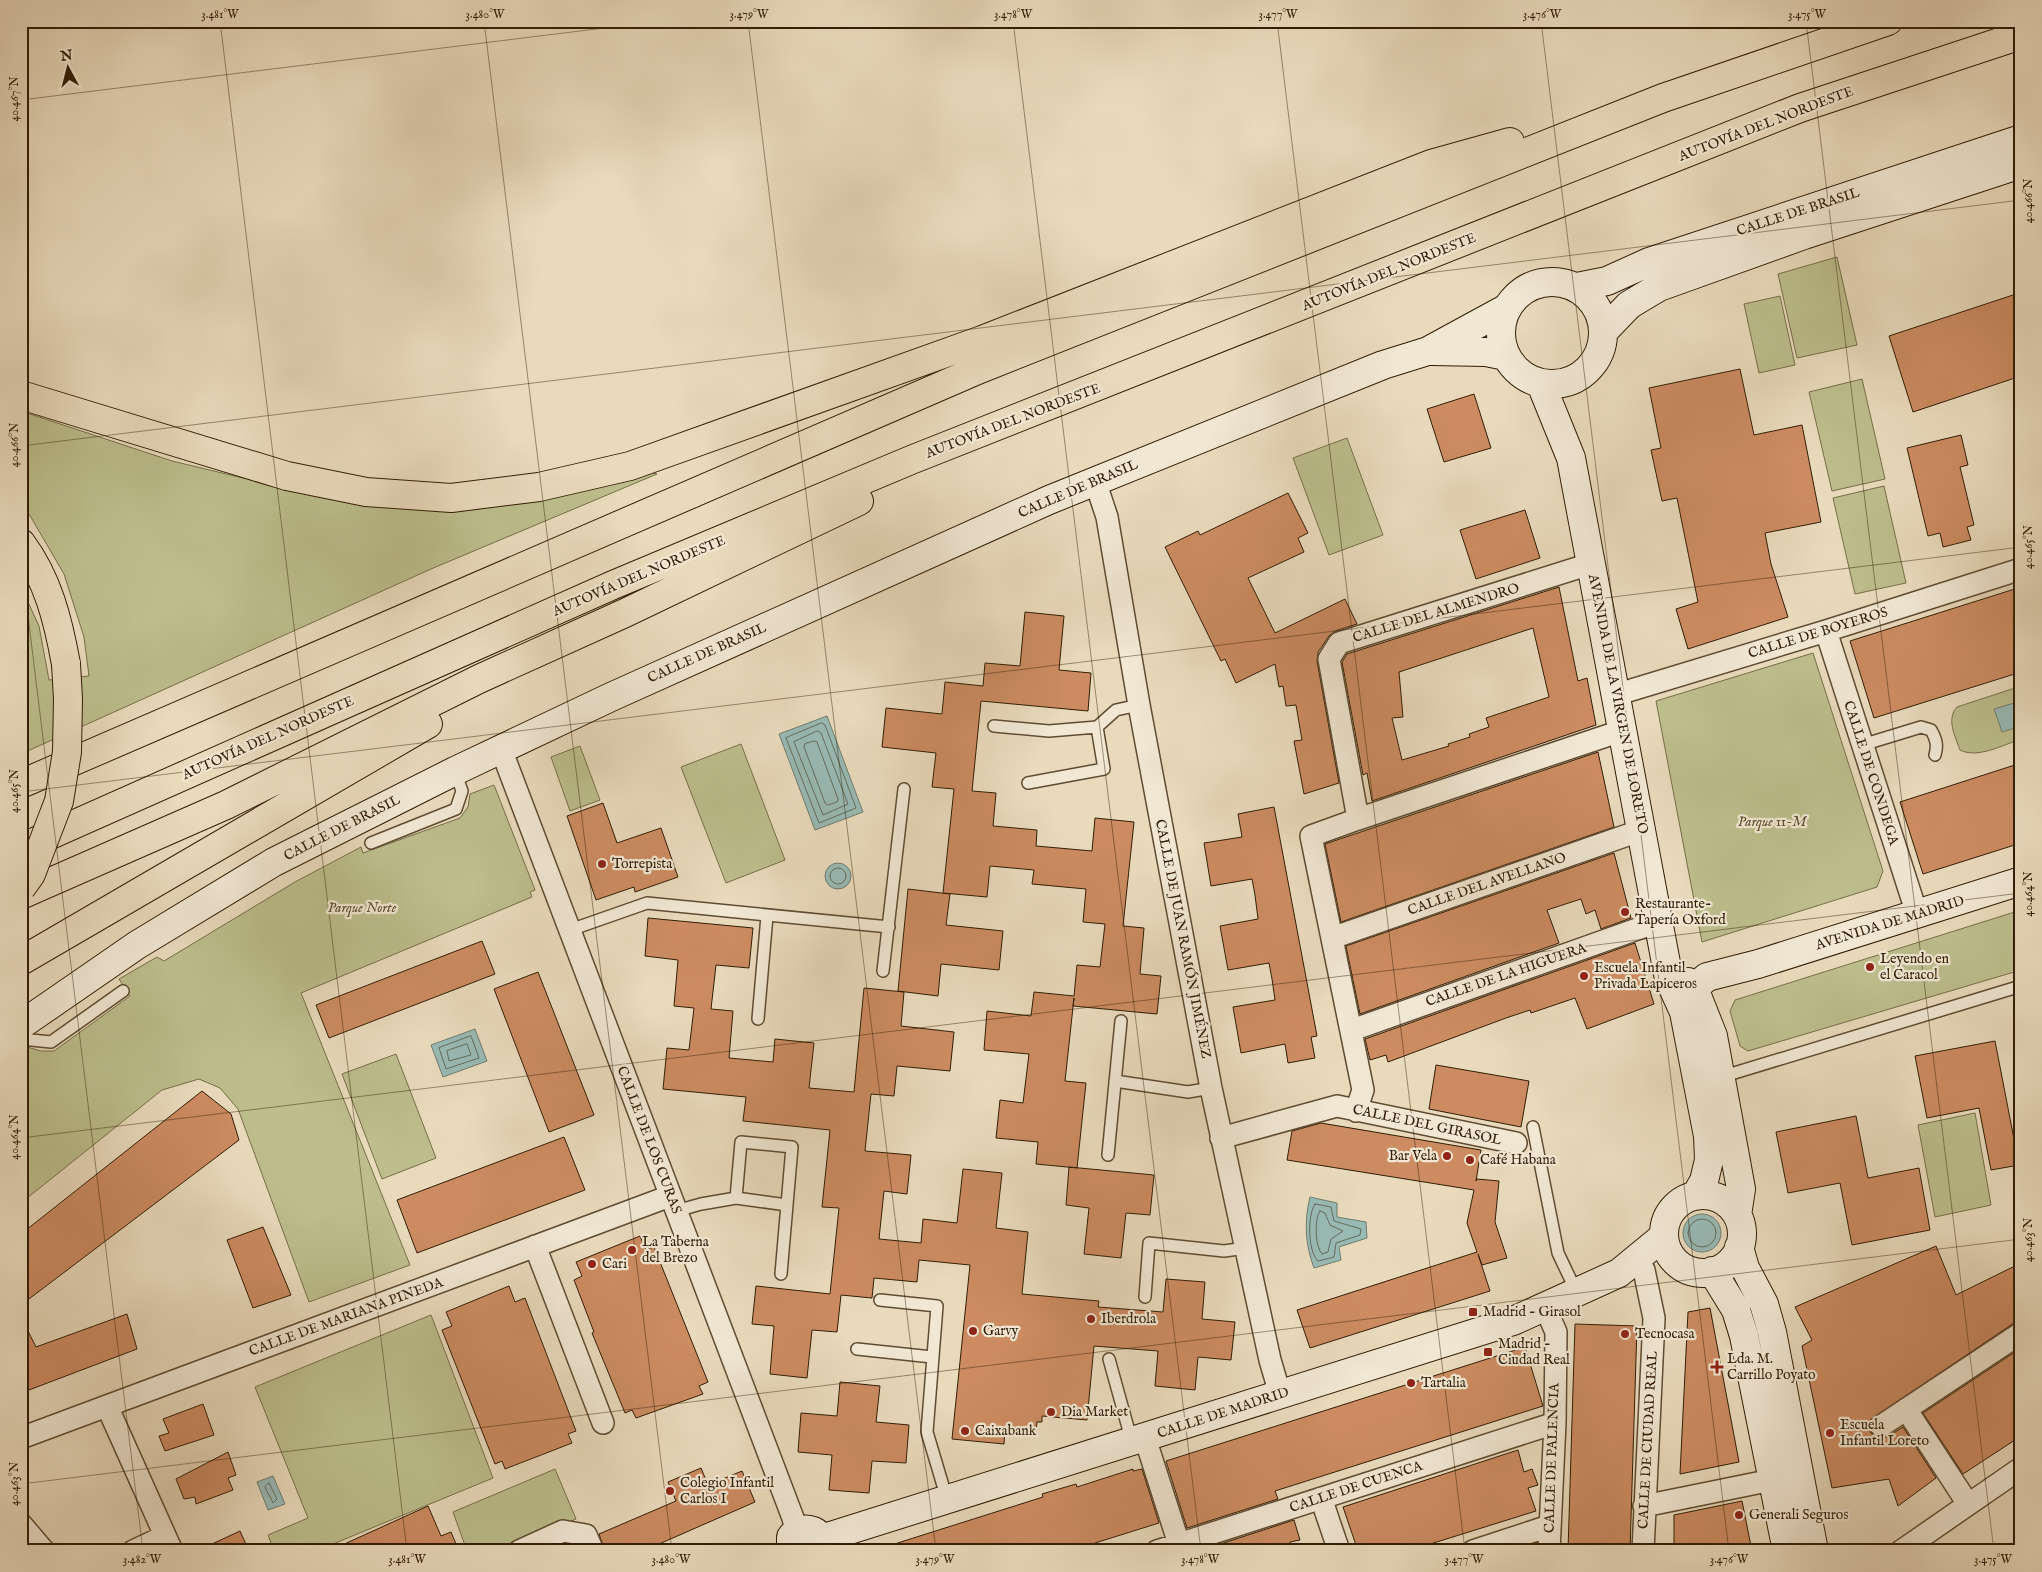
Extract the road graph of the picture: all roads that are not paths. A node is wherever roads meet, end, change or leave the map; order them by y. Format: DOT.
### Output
graph roads {
  1 [pos="1888,21"];
  2 [pos="2021,35"];
  3 [pos="1663,98"];
  4 [pos="2021,139"];
  5 [pos="2021,164"];
  6 [pos="1577,288"];
  7 [pos="1507,308"];
  8 [pos="1604,331"];
  9 [pos="1428,351"];
  10 [pos="1506,356"];
  11 [pos="1578,378"];
  12 [pos="1541,384"];
  13 [pos="21,395"];
  14 [pos="1065,401"];
  15 [pos="1571,458"];
  16 [pos="1095,481"];
  17 [pos="21,543"];
  18 [pos="1590,564"];
  19 [pos="2021,569"];
  20 [pos="625,613"];
  21 [pos="1826,631"];
  22 [pos="1615,695"];
  23 [pos="1139,705"];
  24 [pos="994,726"];
  25 [pos="1097,727"];
  26 [pos="1621,731"];
  27 [pos="1862,745"];
  28 [pos="501,749"];
  29 [pos="1935,755"];
  30 [pos="455,771"];
  31 [pos="1028,783"];
  32 [pos="21,784"];
  33 [pos="904,789"];
  34 [pos="1358,819"];
  35 [pos="1642,830"];
  36 [pos="371,843"];
  37 [pos="21,848"];
  38 [pos="2021,882"];
  39 [pos="21,888"];
  40 [pos="21,895"];
  41 [pos="1917,914"];
  42 [pos="767,916"];
  43 [pos="1660,921"];
  44 [pos="889,926"];
  45 [pos="570,930"];
  46 [pos="1332,938"];
  47 [pos="21,961"];
  48 [pos="1758,964"];
  49 [pos="884,971"];
  50 [pos="2021,986"];
  51 [pos="123,992"];
  52 [pos="1689,1000"];
  53 [pos="758,1019"];
  54 [pos="1121,1021"];
  55 [pos="21,1025"];
  56 [pos="1352,1030"];
  57 [pos="1713,1036"];
  58 [pos="21,1040"];
  59 [pos="1721,1077"];
  60 [pos="1115,1081"];
  61 [pos="1211,1088"];
  62 [pos="1347,1109"];
  63 [pos="1534,1127"];
  64 [pos="1221,1138"];
  65 [pos="1516,1143"];
  66 [pos="1108,1155"];
  67 [pos="1696,1195"];
  68 [pos="736,1198"];
  69 [pos="673,1203"];
  70 [pos="787,1205"];
  71 [pos="1737,1215"];
  72 [pos="535,1246"];
  73 [pos="1739,1247"];
  74 [pos="1246,1248"];
  75 [pos="1669,1248"];
  76 [pos="1631,1271"];
  77 [pos="1712,1271"];
  78 [pos="781,1274"];
  79 [pos="1576,1293"];
  80 [pos="1144,1297"];
  81 [pos="880,1300"];
  82 [pos="1545,1307"];
  83 [pos="2021,1333"];
  84 [pos="857,1349"];
  85 [pos="932,1357"];
  86 [pos="1108,1359"];
  87 [pos="1280,1394"];
  88 [pos="107,1406"];
  89 [pos="1906,1410"];
  90 [pos="603,1423"];
  91 [pos="1555,1423"];
  92 [pos="1881,1426"];
  93 [pos="21,1438"];
  94 [pos="1139,1440"];
  95 [pos="2021,1468"];
  96 [pos="1772,1480"];
  97 [pos="1321,1498"];
  98 [pos="947,1499"];
  99 [pos="1968,1504"];
  100 [pos="1644,1506"];
  101 [pos="21,1524"];
  102 [pos="1549,1526"];
  103 [pos="168,1543"];
  104 [pos="1179,1544"];
  105 [pos="821,1545"];
  106 [pos="791,1546"];
  107 [pos="44,1551"];
  108 [pos="133,1551"];
  109 [pos="519,1551"];
  110 [pos="593,1551"];
  111 [pos="1157,1551"];
  112 [pos="1339,1551"];
  113 [pos="1473,1551"];
  114 [pos="1549,1551"];
  115 [pos="1644,1551"];
  116 [pos="1787,1551"];
  117 [pos="1814,1551"];
  118 [pos="1901,1551"];
  1 -- 3 [label="main road"];
  2 -- 14 [label="main road, AUTOVÍA DEL NORDESTE"];
  3 -- 13 [label="main road"];
  3 -- 32 [label="main road"];
  4 -- 6 [label="street, CALLE DE BRASIL"];
  5 -- 8 [label="street, CALLE DE BRASIL"];
  6 -- 7 [label="street"];
  6 -- 8 [label="street"];
  7 -- 9 [label="street"];
  7 -- 10 [label="street"];
  8 -- 11 [label="street"];
  9 -- 10 [label="street"];
  9 -- 16 [label="street, CALLE DE BRASIL"];
  10 -- 12 [label="street"];
  11 -- 12 [label="street"];
  11 -- 15 [label="street, AVENIDA DE LA VIRGEN DE LORETO"];
  12 -- 15 [label="street, AVENIDA DE LA VIRGEN DE LORETO"];
  14 -- 20 [label="main road"];
  14 -- 37 [label="main road, AUTOVÍA DEL NORDESTE"];
  15 -- 18 [label="street, AVENIDA DE LA VIRGEN DE LORETO"];
  16 -- 23 [label="street, CALLE DE JUAN RAMÓN JIMÉNEZ"];
  16 -- 28 [label="street, CALLE DE BRASIL"];
  17 -- 39 [label="main road, bridge"];
  18 -- 22 [label="street, AVENIDA DE LA VIRGEN DE LORETO"];
  18 -- 34 [label="street, CALLE DEL ALMENDRO"];
  19 -- 21 [label="street, CALLE DE BOYEROS"];
  20 -- 40 [label="main road"];
  20 -- 47 [label="main road"];
  21 -- 22 [label="street, CALLE DE BOYEROS"];
  21 -- 27 [label="street, CALLE DE CONDEGA"];
  22 -- 26 [label="street, AVENIDA DE LA VIRGEN DE LORETO"];
  23 -- 25 [label="lane"];
  23 -- 61 [label="street, CALLE DE JUAN RAMÓN JIMÉNEZ"];
  24 -- 25 [label="lane"];
  25 -- 31 [label="lane"];
  26 -- 34 [label="street"];
  26 -- 35 [label="street, AVENIDA DE LA VIRGEN DE LORETO"];
  27 -- 29 [label="lane"];
  27 -- 41 [label="street, CALLE DE CONDEGA"];
  28 -- 30 [label="street, CALLE DE BRASIL"];
  28 -- 45 [label="street, CALLE DE LOS CURAS"];
  30 -- 36 [label="lane"];
  30 -- 55 [label="street, CALLE DE BRASIL"];
  33 -- 44 [label="lane"];
  34 -- 46 [label="street"];
  35 -- 43 [label="street, AVENIDA DE LA VIRGEN DE LORETO"];
  35 -- 46 [label="street, CALLE DEL AVELLANO"];
  38 -- 41 [label="street, AVENIDA DE MADRID"];
  41 -- 48 [label="street, AVENIDA DE MADRID"];
  42 -- 44 [label="lane"];
  42 -- 45 [label="lane"];
  42 -- 53 [label="lane"];
  43 -- 52 [label="street, AVENIDA DE LA VIRGEN DE LORETO"];
  43 -- 56 [label="street, CALLE DE LA HIGUERA"];
  44 -- 49 [label="lane"];
  45 -- 69 [label="street, CALLE DE LOS CURAS"];
  46 -- 56 [label="street"];
  48 -- 52 [label="street, AVENIDA DE MADRID"];
  48 -- 57 [label="street, AVENIDA DE MADRID"];
  50 -- 59 [label="lane"];
  51 -- 58 [label="lane"];
  52 -- 57 [label="street, AVENIDA DE LA VIRGEN DE LORETO"];
  52 -- 67 [label="street, AVENIDA DE LA VIRGEN DE LORETO"];
  54 -- 60 [label="lane"];
  56 -- 62 [label="street"];
  57 -- 59 [label="street, AVENIDA DE LA VIRGEN DE LORETO"];
  59 -- 71 [label="street, AVENIDA DE LA VIRGEN DE LORETO"];
  60 -- 61 [label="lane"];
  60 -- 66 [label="lane"];
  61 -- 64 [label="street, CALLE DE JUAN RAMÓN JIMÉNEZ"];
  62 -- 64 [label="street"];
  62 -- 65 [label="street, CALLE DEL GIRASOL"];
  63 -- 79 [label="lane"];
  64 -- 74 [label="street, CALLE DE JUAN RAMÓN JIMÉNEZ"];
  67 -- 71 [label="street"];
  67 -- 75 [label="street"];
  68 -- 69 [label="lane"];
  68 -- 70 [label="lane"];
  68 -- 70 [label="lane"];
  69 -- 72 [label="street, CALLE DE MARIANA PINEDA"];
  69 -- 106 [label="street, CALLE DE LOS CURAS"];
  70 -- 78 [label="lane"];
  71 -- 73 [label="street"];
  72 -- 88 [label="street, CALLE DE MARIANA PINEDA"];
  72 -- 90 [label="street"];
  73 -- 77 [label="street"];
  73 -- 117 [label="street"];
  74 -- 80 [label="lane"];
  74 -- 87 [label="street, CALLE DE JUAN RAMÓN JIMÉNEZ"];
  75 -- 76 [label="street, CALLE DE MADRID"];
  75 -- 77 [label="street"];
  76 -- 79 [label="street, CALLE DE MADRID"];
  76 -- 100 [label="street, CALLE DE CIUDAD REAL"];
  77 -- 96 [label="street"];
  79 -- 82 [label="street, CALLE DE MADRID"];
  81 -- 85 [label="lane"];
  82 -- 87 [label="street, CALLE DE MADRID"];
  82 -- 91 [label="street, CALLE DE PALENCIA"];
  83 -- 89 [label="street"];
  84 -- 85 [label="lane"];
  85 -- 98 [label="lane"];
  86 -- 94 [label="lane"];
  87 -- 94 [label="street, CALLE DE MADRID"];
  88 -- 93 [label="street, CALLE DE MARIANA PINEDA"];
  88 -- 103 [label="street"];
  89 -- 92 [label="street"];
  89 -- 99 [label="street"];
  91 -- 97 [label="street, CALLE DE CUENCA"];
  91 -- 102 [label="street, CALLE DE PALENCIA"];
  94 -- 98 [label="street, CALLE DE MADRID"];
  94 -- 104 [label="street"];
  95 -- 99 [label="street"];
  96 -- 100 [label="street"];
  96 -- 116 [label="street"];
  97 -- 104 [label="street, CALLE DE CUENCA"];
  97 -- 112 [label="street"];
  98 -- 105 [label="street, CALLE DE MADRID"];
  99 -- 118 [label="street"];
  100 -- 115 [label="street, CALLE DE CIUDAD REAL"];
  101 -- 107 [label="street"];
  102 -- 113 [label="street"];
  102 -- 114 [label="street, CALLE DE PALENCIA"];
  103 -- 108 [label="street"];
  104 -- 111 [label="street, CALLE DE CUENCA"];
  105 -- 106 [label="street"];
  109 -- 110 [label="street"];
}
